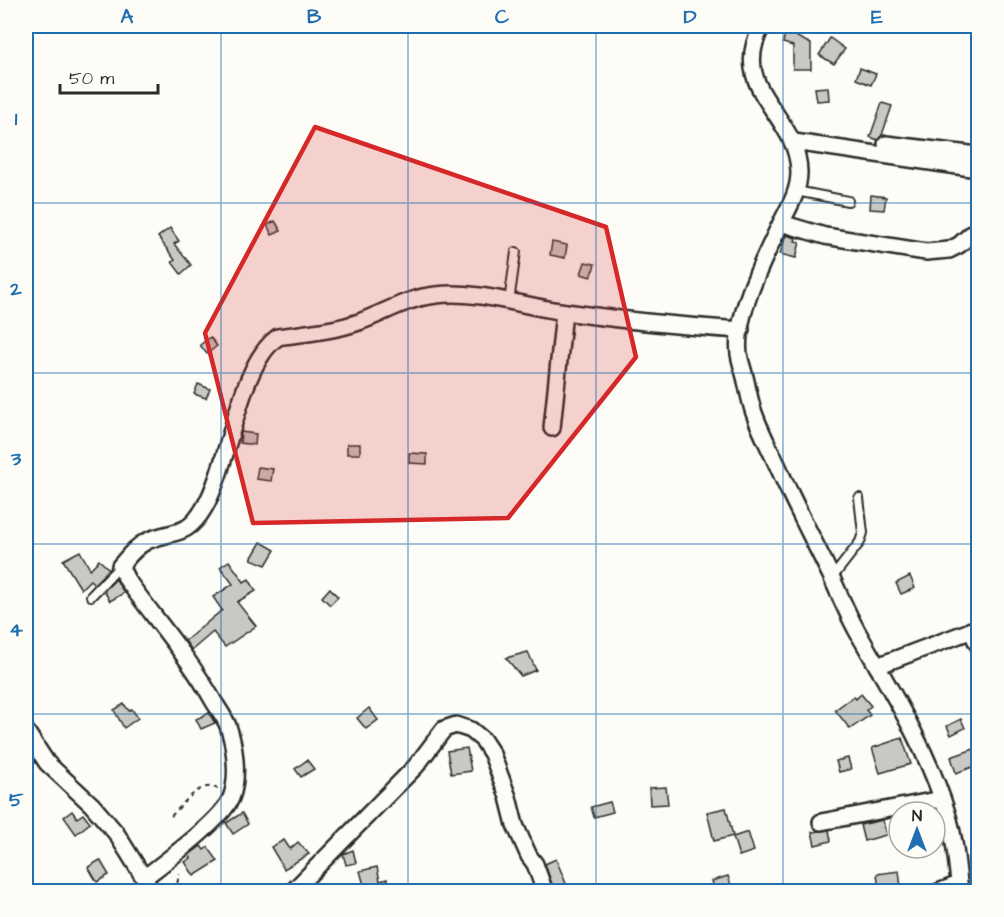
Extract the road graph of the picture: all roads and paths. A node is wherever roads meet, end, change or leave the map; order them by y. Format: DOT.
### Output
graph roads {
  1 [pos="762,26"];
  2 [pos="794,142"];
  3 [pos="886,144"];
  4 [pos="978,155"];
  5 [pos="978,169"];
  6 [pos="796,191"];
  7 [pos="848,201"];
  8 [pos="781,223"];
  9 [pos="978,228"];
  10 [pos="516,252"];
  11 [pos="509,302"];
  12 [pos="564,312"];
  13 [pos="741,330"];
  14 [pos="552,428"];
  15 [pos="859,498"];
  16 [pos="120,566"];
  17 [pos="832,578"];
  18 [pos="90,596"];
  19 [pos="975,629"];
  20 [pos="978,645"];
  21 [pos="877,666"];
  22 [pos="26,731"];
  23 [pos="230,799"];
  24 [pos="942,799"];
  25 [pos="171,816"];
  26 [pos="821,822"];
  27 [pos="179,873"];
  28 [pos="148,885"];
  29 [pos="960,888"];
  30 [pos="176,891"];
  31 [pos="292,891"];
  32 [pos="545,891"];
  33 [pos="938,891"];
  1 -- 2 [label="street"];
  2 -- 5 [label="street"];
  2 -- 6 [label="street"];
  3 -- 4 [label="street"];
  6 -- 7 [label="lane"];
  6 -- 8 [label="street"];
  8 -- 9 [label="street"];
  8 -- 13 [label="street"];
  10 -- 11 [label="lane"];
  11 -- 12 [label="street"];
  11 -- 16 [label="street"];
  12 -- 13 [label="street"];
  12 -- 14 [label="street"];
  13 -- 17 [label="street"];
  15 -- 17 [label="lane"];
  16 -- 18 [label="lane"];
  16 -- 23 [label="street"];
  17 -- 21 [label="street"];
  19 -- 20 [label="street"];
  19 -- 21 [label="street"];
  21 -- 24 [label="street"];
  22 -- 28 [label="street"];
  23 -- 25 [label="path"];
  23 -- 28 [label="street"];
  24 -- 26 [label="street"];
  24 -- 29 [label="street"];
  27 -- 30 [label="path"];
  29 -- 33 [label="street"];
  31 -- 32 [label="street"];
}
